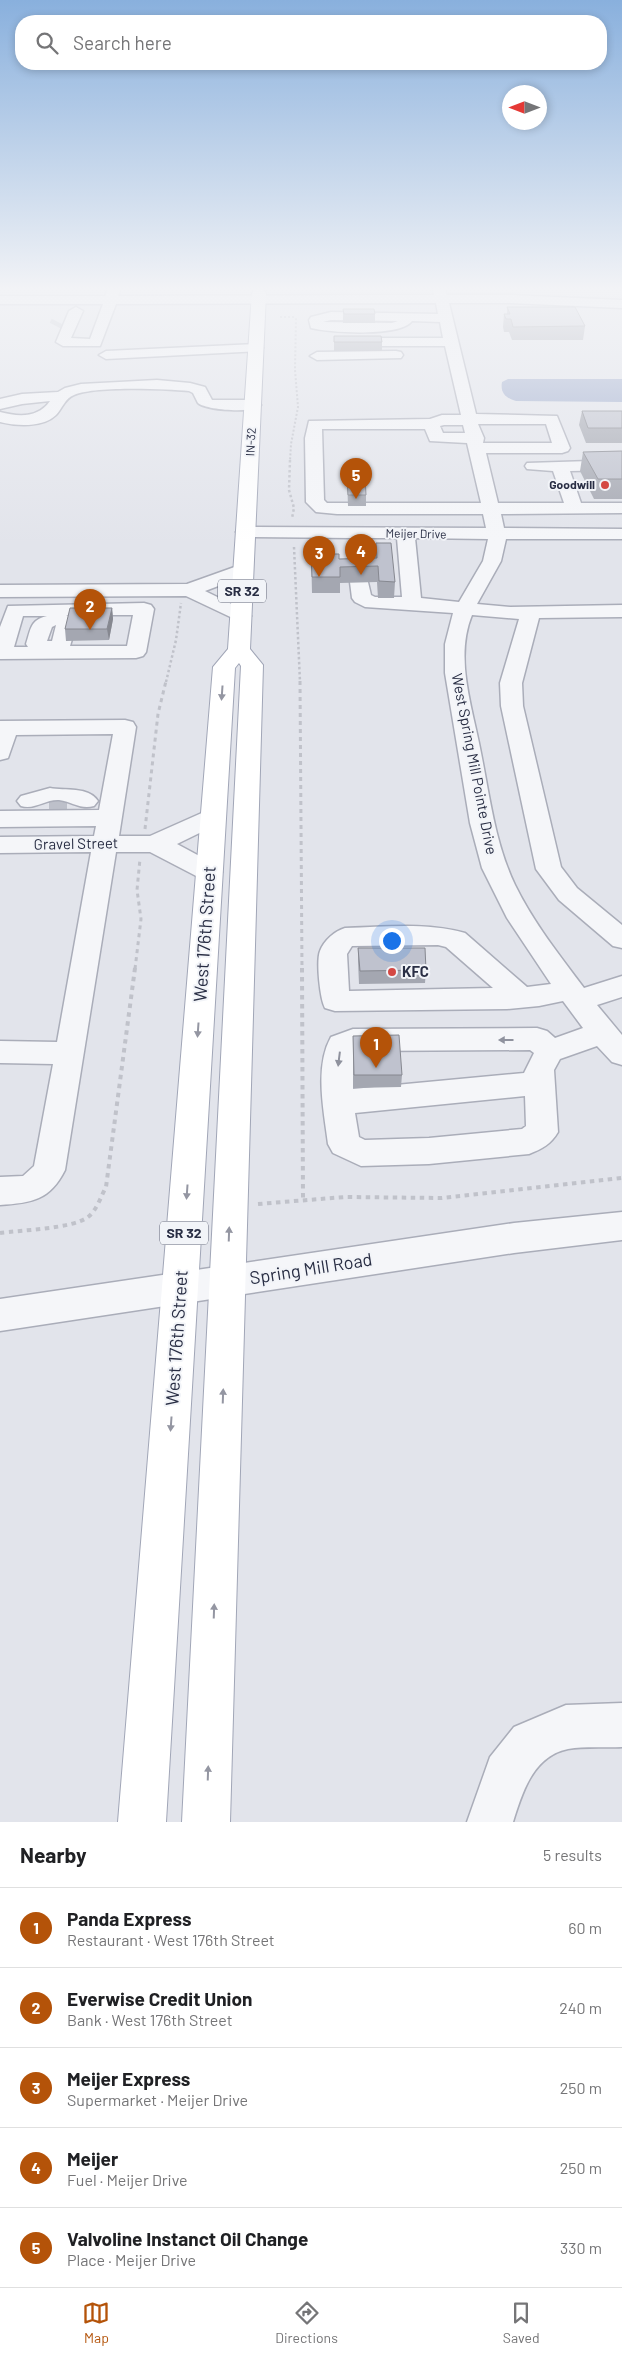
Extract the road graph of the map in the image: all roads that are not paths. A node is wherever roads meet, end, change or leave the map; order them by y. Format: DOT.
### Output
graph roads {
  1 [pos="255,375"];
  2 [pos="461,375"];
  3 [pos="62,396"];
  4 [pos="0,404"];
  5 [pos="253,405"];
  6 [pos="0,417"];
  7 [pos="516,419"];
  8 [pos="479,443"];
  9 [pos="525,448"];
  10 [pos="622,465"];
  11 [pos="515,466"];
  12 [pos="560,466"];
  13 [pos="339,492"];
  14 [pos="393,492"];
  15 [pos="314,493"];
  16 [pos="491,508"];
  17 [pos="574,508"];
  18 [pos="622,508"];
  19 [pos="396,509"];
  20 [pos="245,532"];
  21 [pos="360,533"];
  22 [pos="406,533"];
  23 [pos="622,534"];
  24 [pos="497,535"];
  25 [pos="243,570"];
  26 [pos="384,580"];
  27 [pos="186,590"];
  28 [pos="0,591"];
  29 [pos="464,609"];
  30 [pos="622,611"];
  31 [pos="531,612"];
  32 [pos="59,614"];
  33 [pos="241,616"];
  34 [pos="239,650"];
  35 [pos="48,651"];
  36 [pos="1,653"];
  37 [pos="4,728"];
  38 [pos="0,753"];
  39 [pos="0,801"];
  40 [pos="112,809"];
  41 [pos="213,817"];
  42 [pos="0,819"];
  43 [pos="107,844"];
  44 [pos="147,844"];
  45 [pos="0,845"];
  46 [pos="209,872"];
  47 [pos="622,939"];
  48 [pos="622,986"];
  49 [pos="515,992"];
  50 [pos="574,995"];
  51 [pos="602,1033"];
  52 [pos="550,1051"];
  53 [pos="0,1052"];
  54 [pos="70,1052"];
  55 [pos="622,1054"];
  56 [pos="538,1083"];
  57 [pos="339,1102"];
  58 [pos="0,1191"];
  59 [pos="622,1226"];
  60 [pos="227,1282"];
  61 [pos="180,1289"];
  62 [pos="0,1315"];
  63 [pos="622,1725"];
  64 [pos="142,1822"];
  65 [pos="206,1822"];
  66 [pos="490,1822"];
  1 -- 5 [label="main road, IN-32 / SR 32"];
  2 -- 8 [label="street, West Spring Mill Pointe Drive"];
  3 -- 4 [label="street"];
  3 -- 5 [label="street"];
  3 -- 6 [label="street"];
  5 -- 20 [label="main road, IN-32 / SR 32"];
  7 -- 8 [label="street"];
  7 -- 9 [label="street"];
  7 -- 9 [label="street"];
  8 -- 9 [label="street"];
  8 -- 15 [label="street"];
  8 -- 16 [label="street, West Spring Mill Pointe Drive"];
  10 -- 12 [label="street"];
  11 -- 12 [label="street"];
  12 -- 17 [label="street"];
  13 -- 15 [label="street"];
  14 -- 19 [label="street"];
  15 -- 19 [label="street"];
  16 -- 17 [label="street"];
  16 -- 19 [label="street"];
  16 -- 24 [label="street, West Spring Mill Pointe Drive"];
  17 -- 18 [label="street"];
  20 -- 21 [label="street, Meijer Drive"];
  20 -- 25 [label="main road, SR 32"];
  21 -- 22 [label="street, Meijer Drive"];
  21 -- 26 [label="street"];
  22 -- 24 [label="street, Meijer Drive"];
  22 -- 26 [label="street"];
  23 -- 24 [label="street, Meijer Drive"];
  24 -- 29 [label="street, West Spring Mill Pointe Drive"];
  25 -- 27 [label="street"];
  25 -- 33 [label="main road, SR 32"];
  26 -- 29 [label="street"];
  27 -- 28 [label="street"];
  27 -- 33 [label="street"];
  29 -- 31 [label="street"];
  29 -- 50 [label="street, West Spring Mill Pointe Drive"];
  30 -- 31 [label="street"];
  31 -- 47 [label="street"];
  32 -- 35 [label="street"];
  32 -- 35 [label="street"];
  32 -- 36 [label="street"];
  33 -- 34 [label="main road, SR 32"];
  34 -- 41 [label="main road, West 176th Street / SR 32, one-way"];
  60 -- 34 [label="main road, SR 32, one-way"];
  35 -- 36 [label="street"];
  37 -- 38 [label="street"];
  37 -- 40 [label="street"];
  39 -- 40 [label="street"];
  40 -- 42 [label="street"];
  40 -- 43 [label="street"];
  41 -- 44 [label="street, Gravel Street"];
  41 -- 46 [label="main road, West 176th Street / SR 32"];
  43 -- 44 [label="street, Gravel Street"];
  43 -- 45 [label="street, Gravel Street"];
  43 -- 54 [label="street"];
  44 -- 46 [label="street, Gravel Street"];
  46 -- 61 [label="main road, West 176th Street / SR 32, one-way"];
  48 -- 50 [label="street"];
  49 -- 49 [label="street"];
  49 -- 50 [label="street"];
  50 -- 51 [label="street, West Spring Mill Pointe Drive"];
  51 -- 52 [label="street"];
  51 -- 55 [label="street, West Spring Mill Pointe Drive"];
  52 -- 56 [label="street"];
  52 -- 57 [label="street, one-way"];
  53 -- 54 [label="street"];
  54 -- 58 [label="street"];
  56 -- 57 [label="street"];
  56 -- 57 [label="street"];
  59 -- 60 [label="street, Spring Mill Road"];
  60 -- 61 [label="street, Spring Mill Road"];
  65 -- 60 [label="main road, SR 32, one-way"];
  61 -- 62 [label="street, Spring Mill Road"];
  61 -- 64 [label="main road, West 176th Street / SR 32, one-way"];
  63 -- 66 [label="street"];
}
